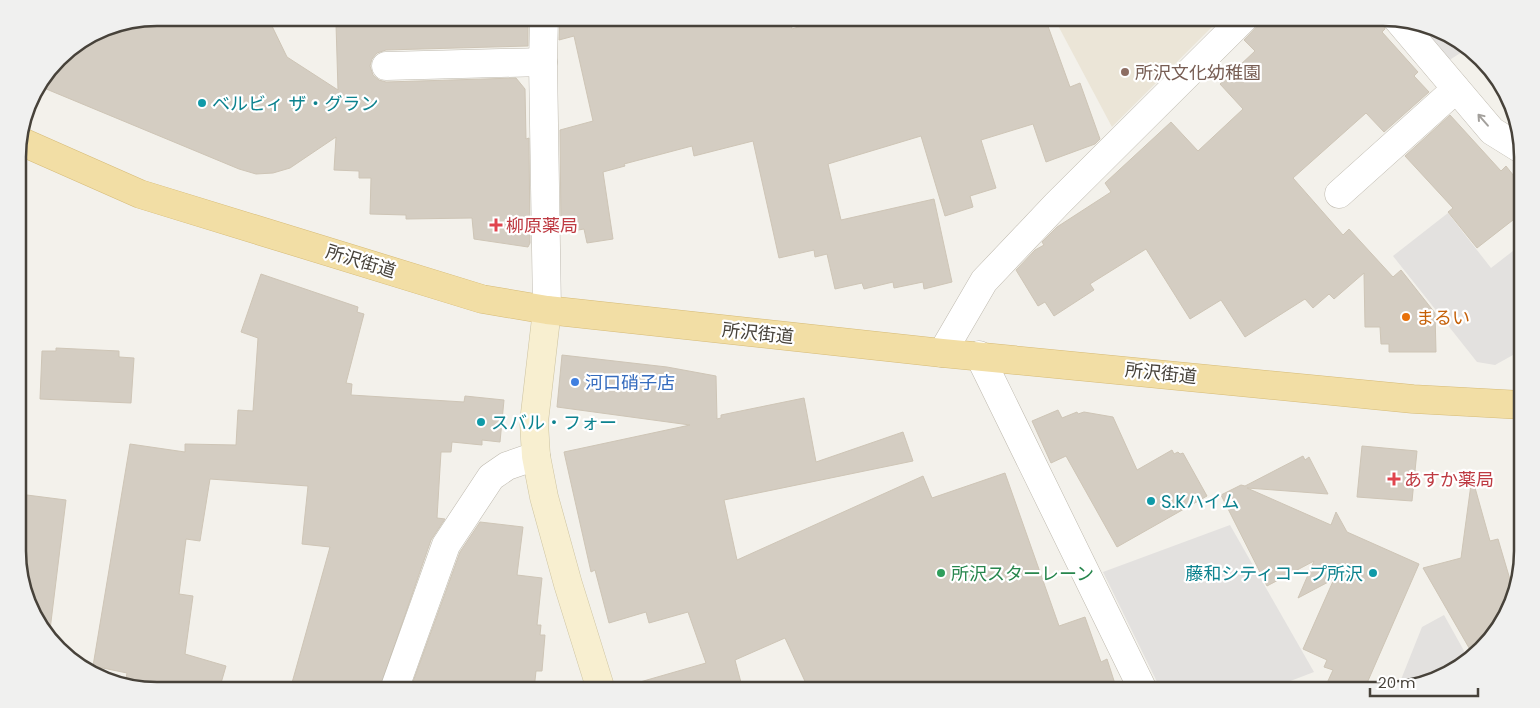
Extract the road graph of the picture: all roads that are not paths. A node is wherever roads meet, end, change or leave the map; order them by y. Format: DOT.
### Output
graph roads {
  1 [pos="1236,26"];
  2 [pos="544,27"];
  3 [pos="1405,29"];
  4 [pos="543,62"];
  5 [pos="386,66"];
  6 [pos="1456,89"];
  7 [pos="27,144"];
  8 [pos="1513,144"];
  9 [pos="1339,194"];
  10 [pos="547,310"];
  11 [pos="942,353"];
  12 [pos="979,355"];
  13 [pos="1514,404"];
  14 [pos="536,456"];
  15 [pos="1139,681"];
  16 [pos="397,682"];
  17 [pos="598,682"];
  1 -- 11 [label="street"];
  2 -- 4 [label="street"];
  3 -- 6 [label="street"];
  4 -- 5 [label="street"];
  4 -- 10 [label="street"];
  8 -- 6 [label="street, one-way"];
  6 -- 9 [label="street"];
  7 -- 10 [label="main road, 所沢街道"];
  10 -- 11 [label="main road, 所沢街道"];
  10 -- 14 [label="street"];
  11 -- 12 [label="main road, 所沢街道"];
  12 -- 13 [label="main road, 所沢街道"];
  12 -- 15 [label="street"];
  14 -- 16 [label="street"];
  14 -- 17 [label="street"];
}
